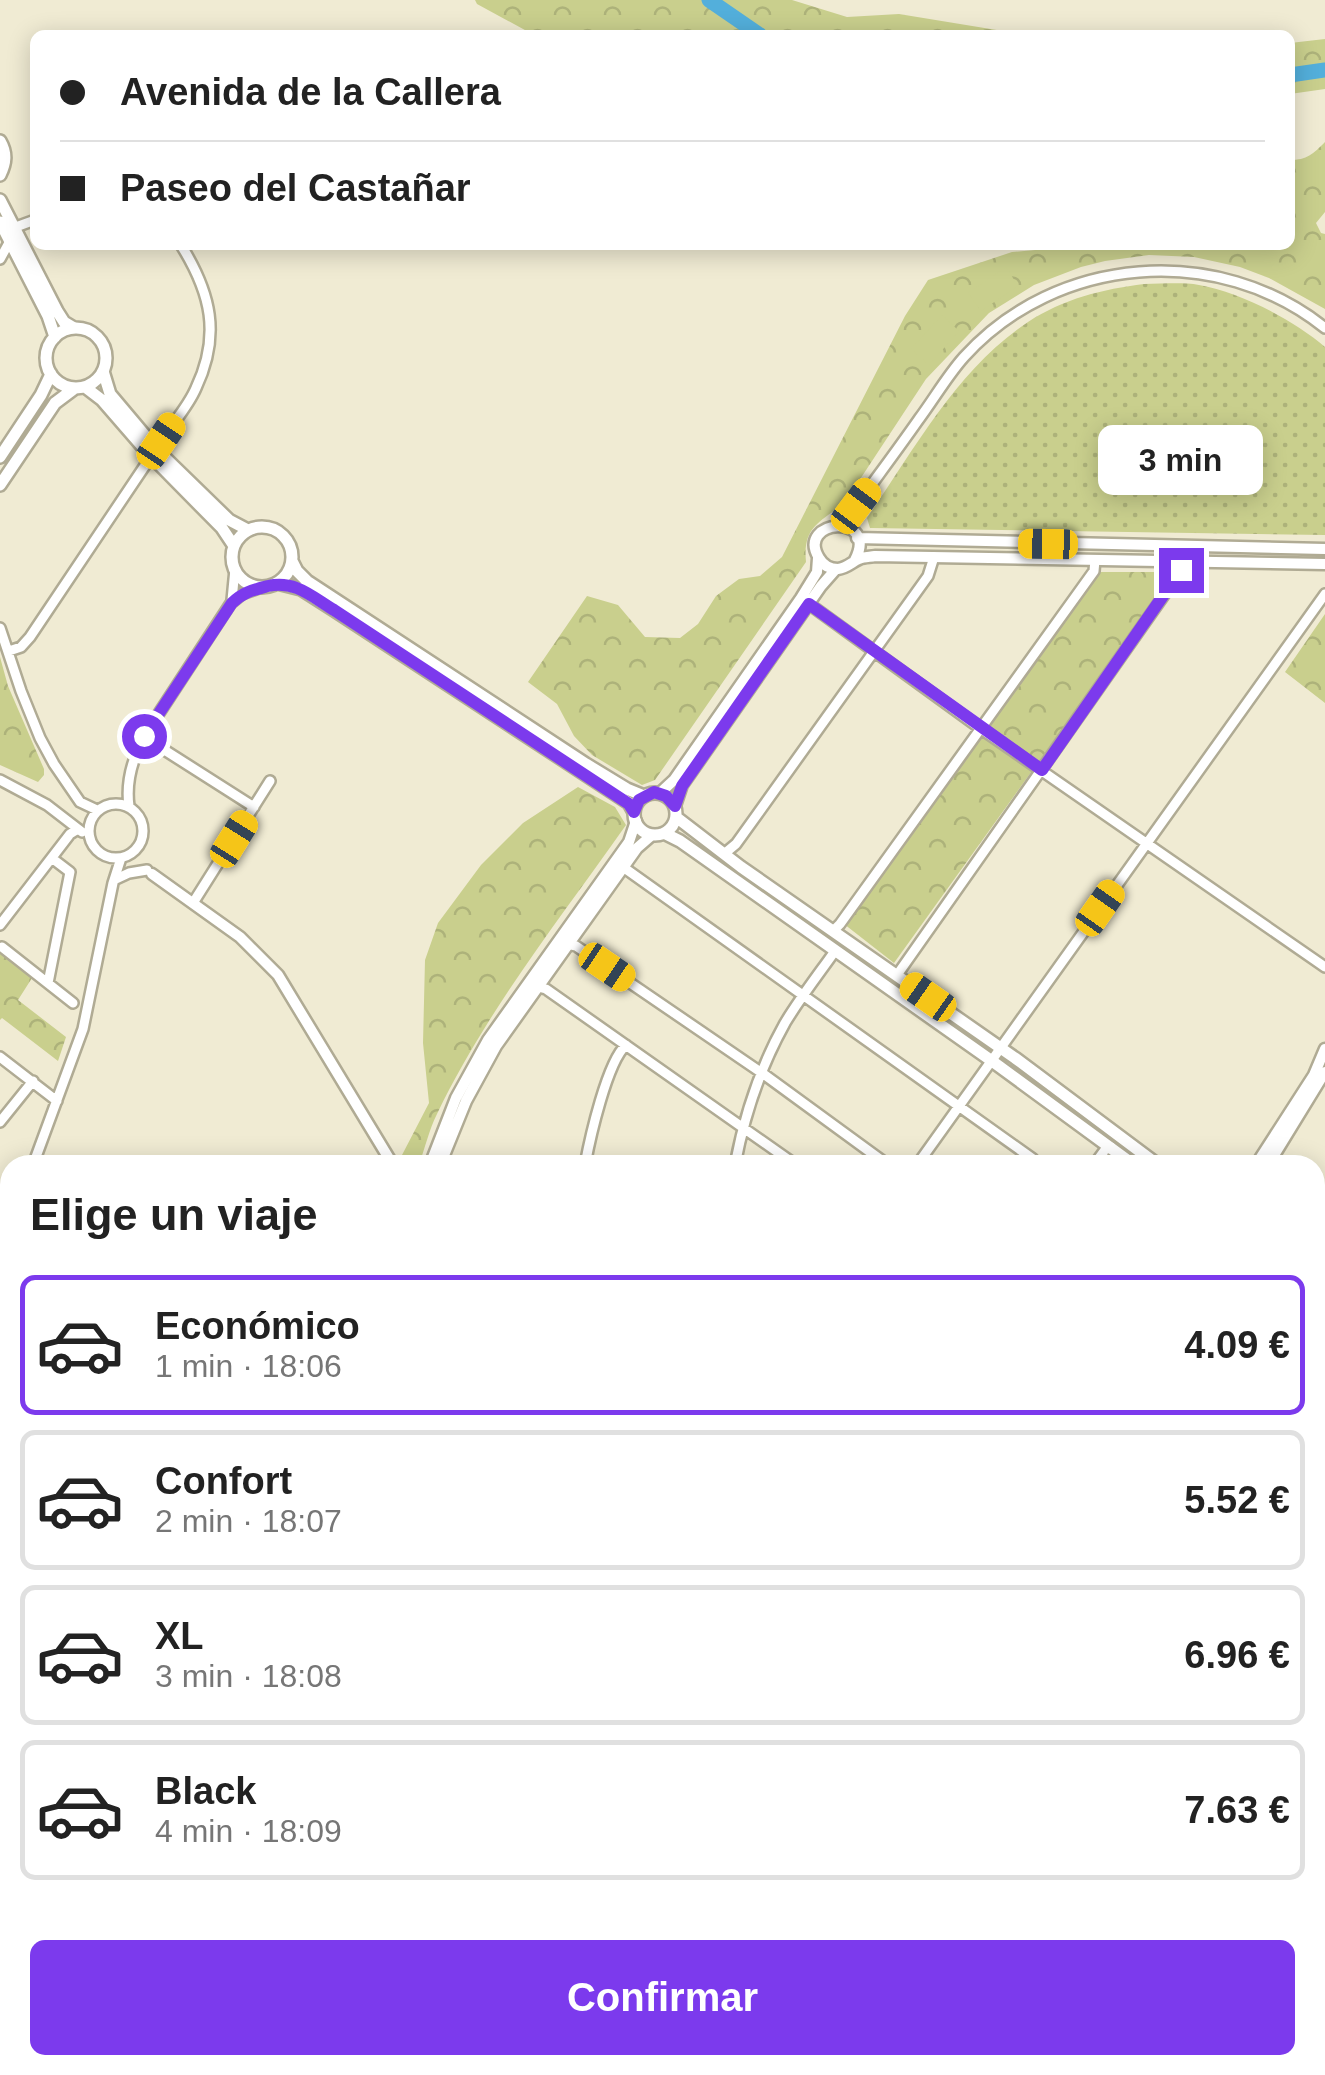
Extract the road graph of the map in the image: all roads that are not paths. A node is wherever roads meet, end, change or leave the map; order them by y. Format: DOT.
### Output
graph roads {
  1 [pos="0,141"];
  2 [pos="0,175"];
  3 [pos="0,200"];
  4 [pos="0,222"];
  5 [pos="30,223"];
  6 [pos="12,234"];
  7 [pos="184,250"];
  8 [pos="0,260"];
  9 [pos="74,328"];
  10 [pos="1325,328"];
  11 [pos="55,337"];
  12 [pos="103,371"];
  13 [pos="51,374"];
  14 [pos="80,387"];
  15 [pos="153,452"];
  16 [pos="0,457"];
  17 [pos="0,485"];
  18 [pos="845,526"];
  19 [pos="248,530"];
  20 [pos="857,538"];
  21 [pos="234,546"];
  22 [pos="1325,549"];
  23 [pos="818,557"];
  24 [pos="934,557"];
  25 [pos="854,560"];
  26 [pos="1096,560"];
  27 [pos="292,561"];
  28 [pos="1188,561"];
  29 [pos="1325,564"];
  30 [pos="235,569"];
  31 [pos="836,569"];
  32 [pos="277,583"];
  33 [pos="262,587"];
  34 [pos="1325,594"];
  35 [pos="232,603"];
  36 [pos="809,604"];
  37 [pos="0,628"];
  38 [pos="400,648"];
  39 [pos="8,651"];
  40 [pos="874,652"];
  41 [pos="980,728"];
  42 [pos="144,736"];
  43 [pos="583,768"];
  44 [pos="1042,770"];
  45 [pos="0,780"];
  46 [pos="270,781"];
  47 [pos="126,788"];
  48 [pos="660,793"];
  49 [pos="644,796"];
  50 [pos="115,803"];
  51 [pos="129,806"];
  52 [pos="254,807"];
  53 [pos="97,810"];
  54 [pos="676,812"];
  55 [pos="635,817"];
  56 [pos="88,824"];
  57 [pos="74,825"];
  58 [pos="658,834"];
  59 [pos="89,836"];
  60 [pos="1145,844"];
  61 [pos="138,847"];
  62 [pos="724,854"];
  63 [pos="108,857"];
  64 [pos="123,858"];
  65 [pos="53,859"];
  66 [pos="623,868"];
  67 [pos="149,872"];
  68 [pos="114,881"];
  69 [pos="193,903"];
  70 [pos="0,925"];
  71 [pos="834,931"];
  72 [pos="568,944"];
  73 [pos="2,947"];
  74 [pos="834,951"];
  75 [pos="1325,967"];
  76 [pos="897,975"];
  77 [pos="48,983"];
  78 [pos="538,987"];
  79 [pos="803,996"];
  80 [pos="73,1002"];
  81 [pos="626,1045"];
  82 [pos="1001,1048"];
  83 [pos="1325,1049"];
  84 [pos="0,1057"];
  85 [pos="992,1061"];
  86 [pos="1325,1072"];
  87 [pos="762,1073"];
  88 [pos="33,1082"];
  89 [pos="58,1101"];
  90 [pos="958,1107"];
  91 [pos="0,1122"];
  92 [pos="744,1127"];
  93 [pos="1111,1147"];
  94 [pos="37,1155"];
  95 [pos="388,1155"];
  96 [pos="434,1155"];
  97 [pos="444,1155"];
  98 [pos="588,1155"];
  99 [pos="737,1155"];
  100 [pos="782,1155"];
  101 [pos="874,1155"];
  102 [pos="925,1155"];
  103 [pos="1027,1155"];
  104 [pos="1101,1155"];
  105 [pos="1121,1155"];
  106 [pos="1145,1155"];
  107 [pos="1262,1155"];
  108 [pos="1274,1155"];
  1 -- 2 [label="main road"];
  3 -- 6 [label="main road"];
  4 -- 6 [label="main road"];
  5 -- 6 [label="street"];
  6 -- 8 [label="street"];
  6 -- 9 [label="main road"];
  6 -- 11 [label="main road"];
  7 -- 15 [label="street"];
  9 -- 11 [label="main road"];
  9 -- 12 [label="main road"];
  10 -- 18 [label="street"];
  11 -- 13 [label="main road"];
  12 -- 14 [label="main road"];
  12 -- 15 [label="main road"];
  13 -- 14 [label="main road"];
  13 -- 16 [label="main road"];
  14 -- 15 [label="main road"];
  14 -- 17 [label="main road"];
  15 -- 19 [label="main road"];
  15 -- 21 [label="main road"];
  15 -- 39 [label="street"];
  18 -- 20 [label="street"];
  18 -- 23 [label="street"];
  19 -- 21 [label="main road"];
  19 -- 27 [label="main road"];
  20 -- 22 [label="street"];
  20 -- 25 [label="street"];
  21 -- 30 [label="main road"];
  23 -- 31 [label="street"];
  23 -- 48 [label="street"];
  24 -- 25 [label="street"];
  24 -- 26 [label="street"];
  24 -- 40 [label="street"];
  25 -- 31 [label="street"];
  26 -- 28 [label="street"];
  26 -- 41 [label="street"];
  27 -- 32 [label="main road"];
  27 -- 38 [label="main road"];
  28 -- 29 [label="street"];
  28 -- 44 [label="street"];
  30 -- 33 [label="main road"];
  30 -- 35 [label="street"];
  31 -- 36 [label="street"];
  32 -- 33 [label="main road"];
  32 -- 38 [label="main road"];
  33 -- 35 [label="street"];
  34 -- 60 [label="street"];
  35 -- 42 [label="street"];
  36 -- 40 [label="street"];
  36 -- 54 [label="street"];
  37 -- 39 [label="street"];
  38 -- 43 [label="main road"];
  39 -- 53 [label="street"];
  40 -- 41 [label="street"];
  40 -- 62 [label="street"];
  41 -- 44 [label="street"];
  41 -- 71 [label="street"];
  42 -- 47 [label="street"];
  42 -- 52 [label="street"];
  43 -- 49 [label="main road"];
  43 -- 55 [label="main road"];
  44 -- 60 [label="street"];
  44 -- 76 [label="street"];
  45 -- 57 [label="street"];
  46 -- 52 [label="street"];
  47 -- 50 [label="street"];
  47 -- 51 [label="street"];
  48 -- 49 [label="main road"];
  48 -- 54 [label="main road"];
  49 -- 55 [label="main road"];
  50 -- 51 [label="street"];
  50 -- 53 [label="street"];
  51 -- 61 [label="street"];
  52 -- 69 [label="street"];
  53 -- 56 [label="street"];
  54 -- 58 [label="main road"];
  54 -- 62 [label="main road"];
  55 -- 58 [label="main road"];
  55 -- 96 [label="street"];
  56 -- 57 [label="street"];
  56 -- 59 [label="street"];
  57 -- 59 [label="street"];
  57 -- 65 [label="street"];
  58 -- 66 [label="street"];
  58 -- 74 [label="main road"];
  59 -- 63 [label="street"];
  60 -- 75 [label="street"];
  60 -- 82 [label="street"];
  61 -- 64 [label="street"];
  61 -- 67 [label="street"];
  62 -- 71 [label="main road"];
  63 -- 64 [label="street"];
  63 -- 68 [label="street"];
  64 -- 67 [label="street"];
  64 -- 68 [label="street"];
  65 -- 70 [label="street"];
  65 -- 77 [label="street"];
  66 -- 72 [label="street"];
  66 -- 79 [label="street"];
  67 -- 68 [label="street"];
  67 -- 69 [label="street"];
  68 -- 89 [label="street"];
  69 -- 95 [label="street"];
  71 -- 76 [label="main road"];
  72 -- 78 [label="street"];
  72 -- 87 [label="street"];
  73 -- 77 [label="street"];
  74 -- 79 [label="street"];
  74 -- 85 [label="main road"];
  76 -- 82 [label="main road"];
  77 -- 80 [label="street"];
  78 -- 81 [label="street"];
  78 -- 97 [label="street"];
  79 -- 87 [label="street"];
  79 -- 90 [label="street"];
  81 -- 92 [label="street"];
  81 -- 98 [label="street"];
  82 -- 85 [label="street"];
  82 -- 106 [label="main road"];
  83 -- 107 [label="street"];
  84 -- 88 [label="street"];
  85 -- 90 [label="street"];
  85 -- 93 [label="main road"];
  86 -- 108 [label="street"];
  87 -- 92 [label="street"];
  87 -- 101 [label="street"];
  88 -- 89 [label="street"];
  88 -- 91 [label="street"];
  89 -- 94 [label="street"];
  90 -- 102 [label="street"];
  90 -- 103 [label="street"];
  92 -- 99 [label="street"];
  92 -- 100 [label="street"];
  93 -- 104 [label="street"];
  93 -- 105 [label="main road"];
}
